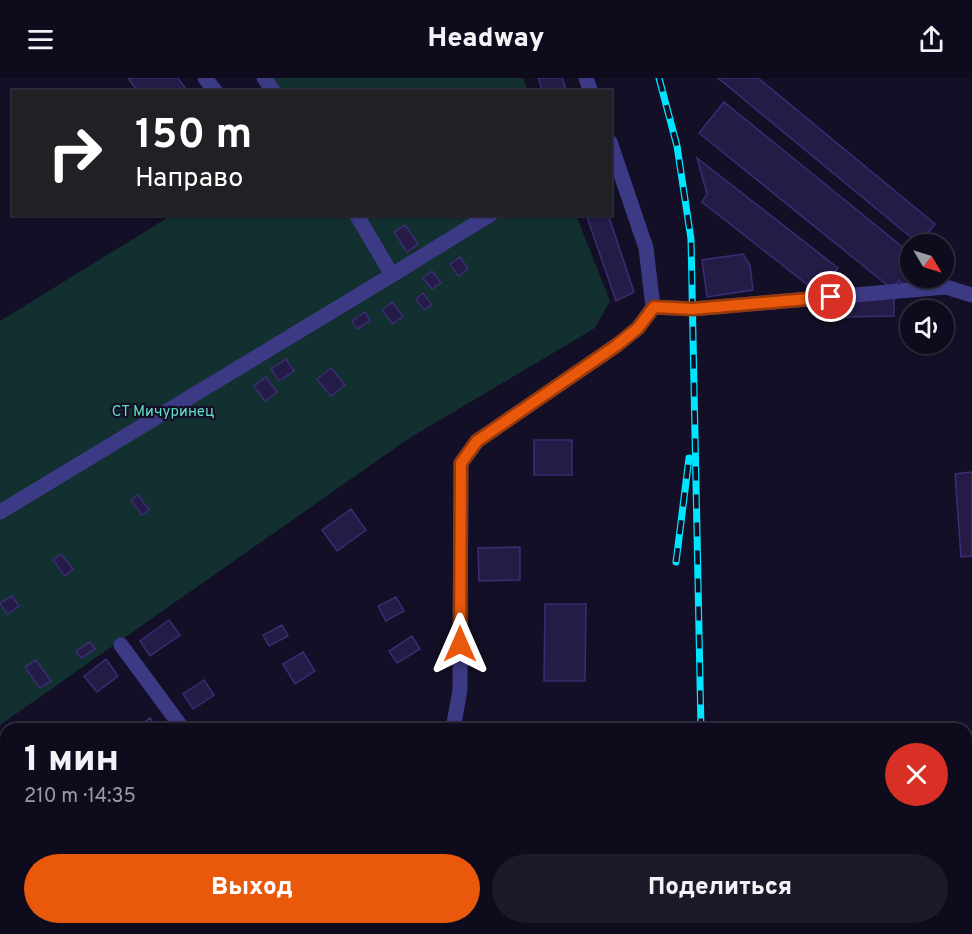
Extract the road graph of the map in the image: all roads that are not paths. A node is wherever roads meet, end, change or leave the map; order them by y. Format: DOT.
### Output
graph roads {
  1 [pos="205,78"];
  2 [pos="214,90"];
  3 [pos="612,148"];
  4 [pos="357,216"];
  5 [pos="488,216"];
  6 [pos="392,275"];
  7 [pos="972,295"];
  8 [pos="654,307"];
  9 [pos="0,512"];
  10 [pos="121,645"];
  11 [pos="179,723"];
  12 [pos="454,723"];
  1 -- 2 [label="street"];
  3 -- 8 [label="street"];
  4 -- 6 [label="street"];
  5 -- 6 [label="street"];
  6 -- 9 [label="street"];
  7 -- 8 [label="street"];
  8 -- 12 [label="street"];
  10 -- 11 [label="street"];
}
